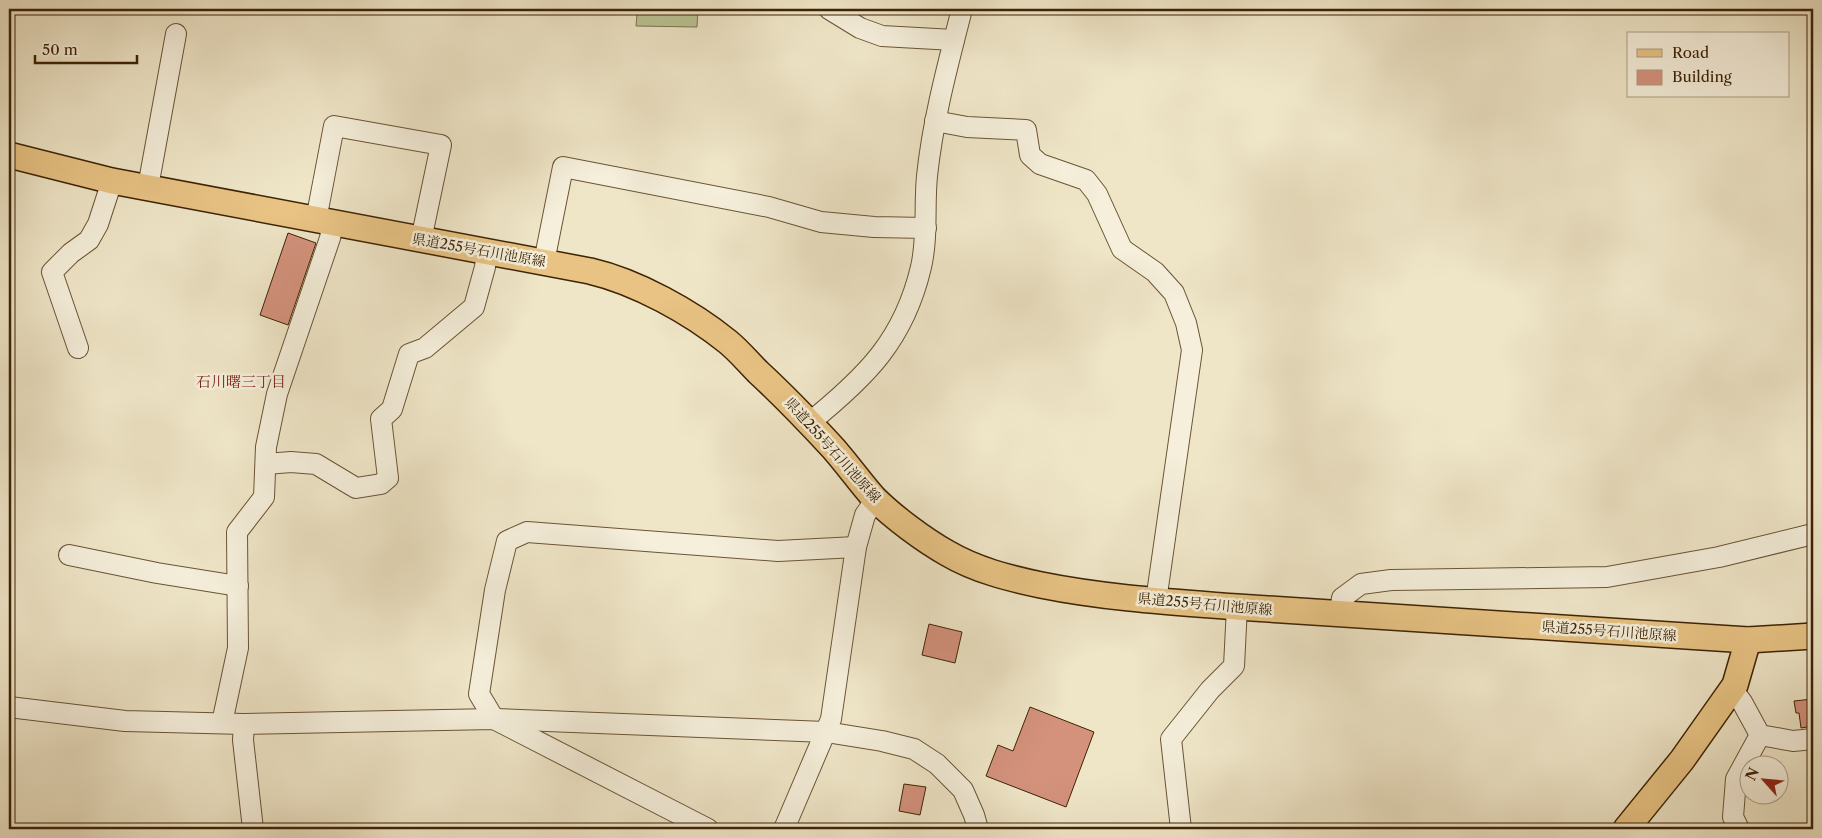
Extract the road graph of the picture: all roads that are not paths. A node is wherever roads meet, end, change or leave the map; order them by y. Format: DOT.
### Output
graph roads {
  1 [pos="829,9"];
  2 [pos="962,9"];
  3 [pos="176,34"];
  4 [pos="954,40"];
  5 [pos="935,121"];
  6 [pos="9,155"];
  7 [pos="112,181"];
  8 [pos="148,187"];
  9 [pos="324,221"];
  10 [pos="926,228"];
  11 [pos="421,240"];
  12 [pos="487,251"];
  13 [pos="544,262"];
  14 [pos="78,348"];
  15 [pos="809,424"];
  16 [pos="266,464"];
  17 [pos="876,499"];
  18 [pos="1813,534"];
  19 [pos="856,547"];
  20 [pos="69,555"];
  21 [pos="238,586"];
  22 [pos="1156,601"];
  23 [pos="1237,608"];
  24 [pos="1340,613"];
  25 [pos="1813,636"];
  26 [pos="1748,640"];
  27 [pos="1732,689"];
  28 [pos="9,707"];
  29 [pos="494,719"];
  30 [pos="222,723"];
  31 [pos="244,724"];
  32 [pos="826,732"];
  33 [pos="1760,735"];
  34 [pos="1813,740"];
  35 [pos="253,829"];
  36 [pos="708,829"];
  37 [pos="784,829"];
  38 [pos="978,829"];
  39 [pos="1181,829"];
  40 [pos="1626,829"];
  41 [pos="1738,829"];
  1 -- 4 [label="street"];
  2 -- 4 [label="street"];
  3 -- 8 [label="street"];
  4 -- 5 [label="street"];
  5 -- 10 [label="street"];
  5 -- 22 [label="street"];
  6 -- 7 [label="main road, 県道255号石川池原線"];
  7 -- 8 [label="main road, 県道255号石川池原線"];
  7 -- 14 [label="street"];
  8 -- 9 [label="main road, 県道255号石川池原線"];
  9 -- 11 [label="main road, 県道255号石川池原線"];
  9 -- 11 [label="street"];
  9 -- 16 [label="street"];
  10 -- 13 [label="street"];
  10 -- 15 [label="street"];
  11 -- 12 [label="main road, 県道255号石川池原線"];
  12 -- 13 [label="main road, 県道255号石川池原線"];
  12 -- 16 [label="street"];
  13 -- 15 [label="main road, 県道255号石川池原線"];
  15 -- 17 [label="main road, 県道255号石川池原線"];
  16 -- 21 [label="street"];
  17 -- 19 [label="street"];
  17 -- 22 [label="main road, 県道255号石川池原線"];
  18 -- 24 [label="street"];
  19 -- 29 [label="street"];
  19 -- 32 [label="street"];
  20 -- 21 [label="street"];
  21 -- 30 [label="street"];
  22 -- 23 [label="main road, 県道255号石川池原線"];
  23 -- 24 [label="main road, 県道255号石川池原線"];
  23 -- 39 [label="street"];
  24 -- 26 [label="main road, 県道255号石川池原線"];
  25 -- 26 [label="main road, 県道255号石川池原線"];
  26 -- 27 [label="main road"];
  27 -- 33 [label="street"];
  27 -- 40 [label="main road"];
  28 -- 30 [label="street"];
  29 -- 31 [label="street"];
  29 -- 32 [label="street"];
  29 -- 36 [label="street"];
  30 -- 31 [label="street"];
  31 -- 35 [label="street"];
  32 -- 37 [label="street"];
  32 -- 38 [label="street"];
  33 -- 34 [label="street"];
  33 -- 41 [label="street"];
}
